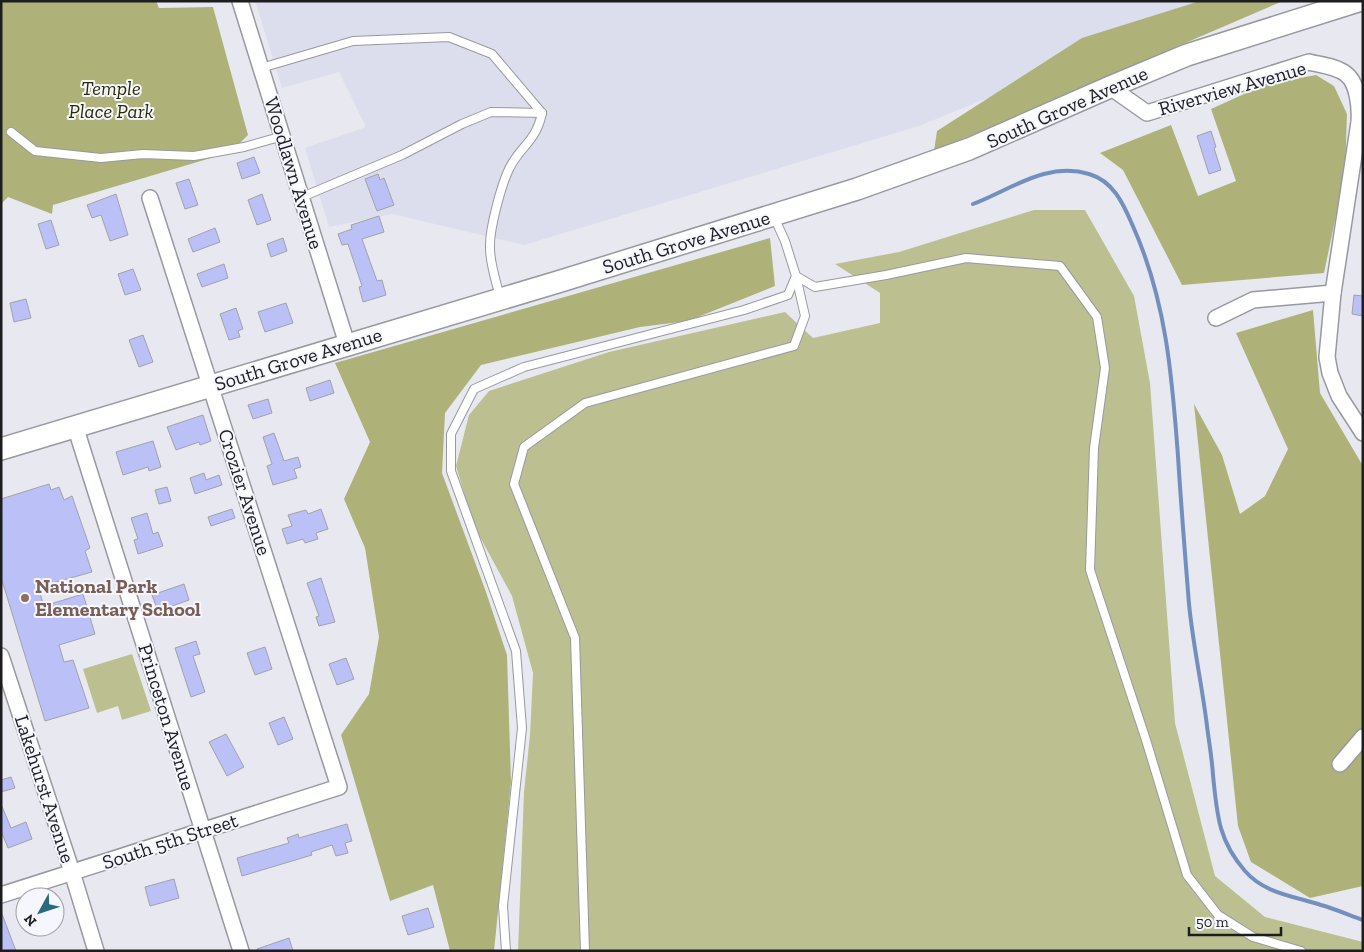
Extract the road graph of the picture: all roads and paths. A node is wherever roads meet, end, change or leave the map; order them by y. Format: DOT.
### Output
graph roads {
  1 [pos="240,1"];
  2 [pos="1358,1"];
  3 [pos="262,68"];
  4 [pos="1110,87"];
  5 [pos="542,114"];
  6 [pos="11,132"];
  7 [pos="283,136"];
  8 [pos="150,198"];
  9 [pos="302,198"];
  10 [pos="773,215"];
  11 [pos="796,276"];
  12 [pos="1333,293"];
  13 [pos="500,299"];
  14 [pos="1216,318"];
  15 [pos="347,344"];
  16 [pos="212,386"];
  17 [pos="75,426"];
  18 [pos="1363,433"];
  19 [pos="1,449"];
  20 [pos="1,656"];
  21 [pos="1363,737"];
  22 [pos="1340,764"];
  23 [pos="339,787"];
  24 [pos="203,830"];
  25 [pos="72,872"];
  26 [pos="1,895"];
  27 [pos="96,951"];
  28 [pos="241,951"];
  29 [pos="506,951"];
  30 [pos="585,951"];
  31 [pos="1301,951"];
  1 -- 3 [label="street, Woodlawn Avenue"];
  2 -- 4 [label="main road, South Grove Avenue"];
  3 -- 5 [label="lane"];
  3 -- 7 [label="street, Woodlawn Avenue"];
  4 -- 10 [label="main road, South Grove Avenue"];
  4 -- 12 [label="street, Riverview Avenue"];
  5 -- 9 [label="lane"];
  5 -- 13 [label="lane"];
  6 -- 7 [label="lane"];
  7 -- 9 [label="street, Woodlawn Avenue"];
  8 -- 16 [label="street, Crozier Avenue"];
  9 -- 15 [label="street, Woodlawn Avenue"];
  10 -- 11 [label="lane"];
  10 -- 13 [label="main road, South Grove Avenue"];
  11 -- 29 [label="lane"];
  11 -- 30 [label="lane"];
  11 -- 31 [label="lane"];
  12 -- 14 [label="street"];
  12 -- 18 [label="street, Riverview Avenue"];
  13 -- 15 [label="main road, South Grove Avenue"];
  15 -- 16 [label="main road, South Grove Avenue"];
  16 -- 17 [label="main road, South Grove Avenue"];
  16 -- 23 [label="street, Crozier Avenue"];
  17 -- 19 [label="main road, South Grove Avenue"];
  17 -- 24 [label="street, Princeton Avenue"];
  20 -- 25 [label="street, Lakehurst Avenue"];
  21 -- 22 [label="street"];
  23 -- 24 [label="street, South 5th Street"];
  24 -- 25 [label="street, South 5th Street"];
  24 -- 28 [label="street, Princeton Avenue"];
  25 -- 26 [label="street, South 5th Street"];
  25 -- 27 [label="street, Lakehurst Avenue"];
}
